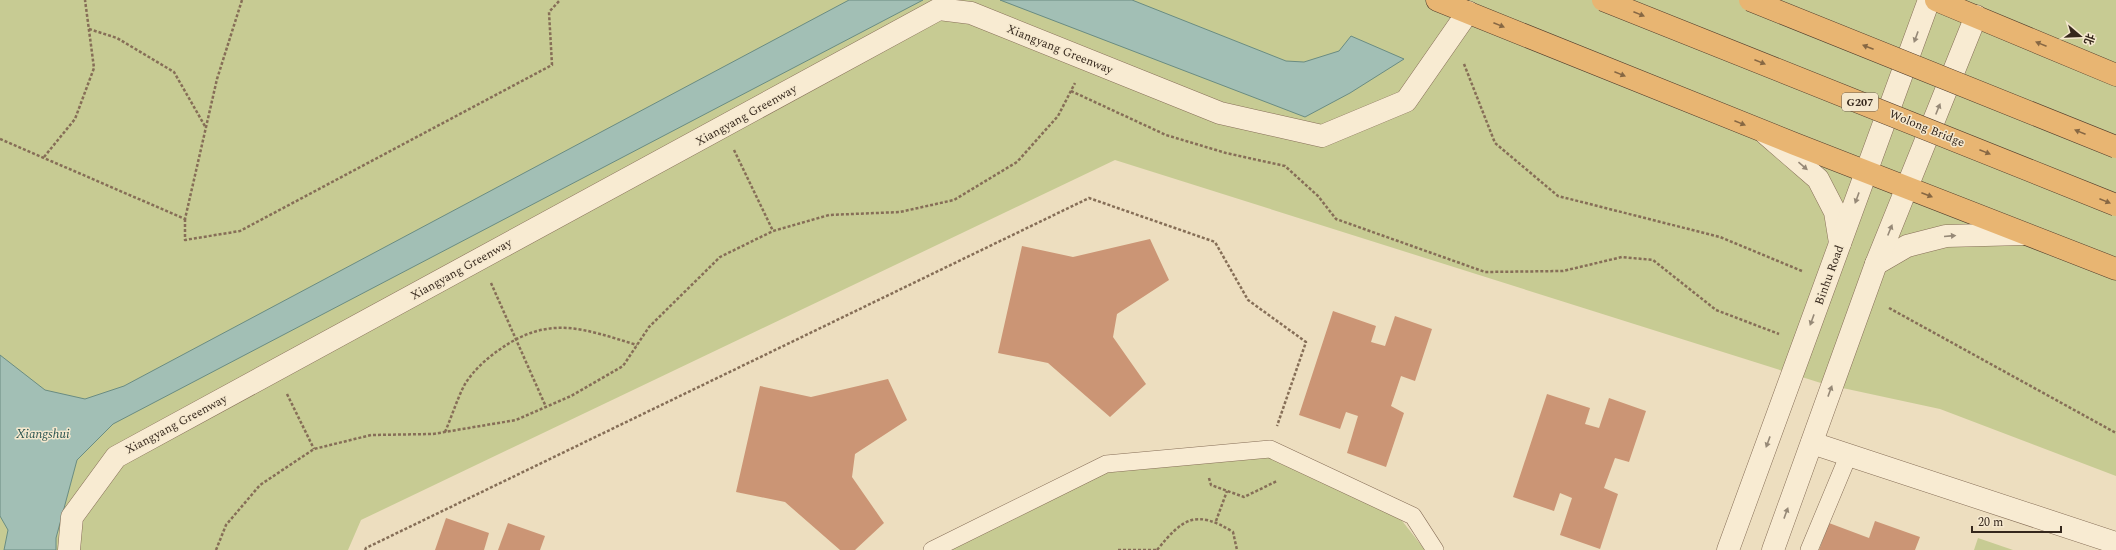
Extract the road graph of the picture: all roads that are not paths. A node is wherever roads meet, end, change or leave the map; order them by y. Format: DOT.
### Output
graph roads {
  1 [pos="1437,0"];
  2 [pos="1603,0"];
  3 [pos="1750,0"];
  4 [pos="1930,0"];
  5 [pos="1948,2"];
  6 [pos="1468,12"];
  7 [pos="1976,16"];
  8 [pos="2116,74"];
  9 [pos="1763,132"];
  10 [pos="2116,147"];
  11 [pos="1866,172"];
  12 [pos="1906,187"];
  13 [pos="2116,205"];
  14 [pos="2025,234"];
  15 [pos="1840,244"];
  16 [pos="1876,264"];
  17 [pos="2116,269"];
  18 [pos="1812,443"];
  19 [pos="1849,454"];
  20 [pos="2111,544"];
  21 [pos="69,550"];
  22 [pos="932,550"];
  23 [pos="1435,550"];
  24 [pos="1728,550"];
  25 [pos="1773,550"];
  26 [pos="1809,550"];
  1 -- 6 [label="highway"];
  2 -- 13 [label="highway, Wolong Bridge / G207, one-way, bridge"];
  10 -- 3 [label="highway, one-way, bridge"];
  4 -- 11 [label="street, Binhu Road, one-way"];
  5 -- 7 [label="highway"];
  6 -- 9 [label="highway, one-way"];
  6 -- 21 [label="street, Xiangyang Greenway"];
  8 -- 7 [label="highway, one-way"];
  12 -- 7 [label="street, one-way"];
  9 -- 11 [label="highway"];
  9 -- 15 [label="street, one-way"];
  11 -- 12 [label="highway"];
  11 -- 15 [label="street, Binhu Road, one-way"];
  12 -- 14 [label="highway, one-way"];
  16 -- 12 [label="street, one-way"];
  16 -- 14 [label="street, one-way"];
  14 -- 17 [label="highway"];
  15 -- 24 [label="street, Binhu Road, one-way"];
  18 -- 16 [label="street, one-way"];
  18 -- 19 [label="street"];
  25 -- 18 [label="street, one-way"];
  19 -- 20 [label="street"];
  19 -- 26 [label="lane"];
  22 -- 23 [label="lane"];
}
